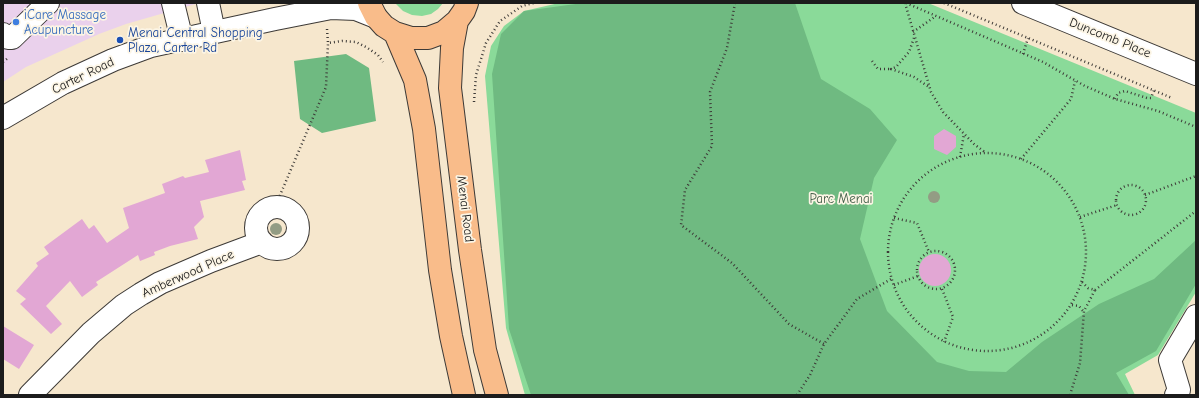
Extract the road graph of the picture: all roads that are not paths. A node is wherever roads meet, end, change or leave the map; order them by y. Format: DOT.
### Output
graph roads {
  1 [pos="48,3"];
  2 [pos="173,3"];
  3 [pos="208,3"];
  4 [pos="1023,3"];
  5 [pos="331,7"];
  6 [pos="373,10"];
  7 [pos="273,11"];
  8 [pos="462,12"];
  9 [pos="214,32"];
  10 [pos="395,33"];
  11 [pos="3,34"];
  12 [pos="182,40"];
  13 [pos="1196,74"];
  14 [pos="3,118"];
  15 [pos="262,242"];
  16 [pos="1196,316"];
  17 [pos="1178,393"];
  18 [pos="30,395"];
  19 [pos="464,395"];
  20 [pos="496,395"];
  1 -- 11 [label="street"];
  2 -- 12 [label="street"];
  3 -- 9 [label="street"];
  4 -- 13 [label="street, Duncomb Place"];
  5 -- 6 [label="street, Carter Road"];
  5 -- 7 [label="street, Carter Road"];
  6 -- 10 [label="main road"];
  7 -- 9 [label="street, Carter Road"];
  8 -- 10 [label="main road"];
  8 -- 20 [label="main road, Menai Road"];
  9 -- 12 [label="street, Carter Road"];
  10 -- 19 [label="main road"];
  12 -- 14 [label="street, Carter Road"];
  15 -- 15 [label="street"];
  15 -- 18 [label="street, Amberwood Place"];
  16 -- 17 [label="street"];
}
